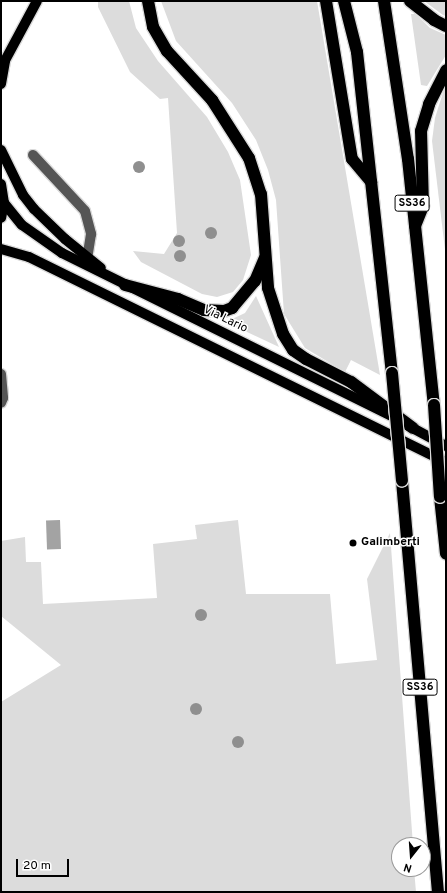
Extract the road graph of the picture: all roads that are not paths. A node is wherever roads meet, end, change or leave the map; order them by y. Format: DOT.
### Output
graph roads {
  1 [pos="37,1"];
  2 [pos="148,1"];
  3 [pos="326,1"];
  4 [pos="344,1"];
  5 [pos="384,1"];
  6 [pos="410,1"];
  7 [pos="446,26"];
  8 [pos="3,64"];
  9 [pos="446,70"];
  10 [pos="1,84"];
  11 [pos="1,150"];
  12 [pos="33,155"];
  13 [pos="371,182"];
  14 [pos="1,184"];
  15 [pos="4,203"];
  16 [pos="1,218"];
  17 [pos="414,227"];
  18 [pos="1,249"];
  19 [pos="266,257"];
  20 [pos="87,258"];
  21 [pos="125,286"];
  22 [pos="1,374"];
  23 [pos="1,403"];
  24 [pos="413,428"];
  25 [pos="446,446"];
  26 [pos="446,462"];
  27 [pos="446,554"];
  28 [pos="438,892"];
  1 -- 8 [label="main road"];
  2 -- 19 [label="highway"];
  3 -- 13 [label="highway"];
  4 -- 13 [label="highway, SS36"];
  5 -- 17 [label="highway, SS36"];
  6 -- 7 [label="highway"];
  8 -- 10 [label="main road"];
  9 -- 17 [label="highway"];
  11 -- 20 [label="main road"];
  12 -- 20 [label="street"];
  13 -- 28 [label="highway, SS36, bridge"];
  14 -- 15 [label="main road"];
  15 -- 16 [label="main road"];
  15 -- 21 [label="main road, Via Lario"];
  17 -- 27 [label="highway, SS36, bridge"];
  18 -- 26 [label="main road"];
  19 -- 21 [label="highway"];
  19 -- 24 [label="highway"];
  20 -- 21 [label="main road"];
  21 -- 24 [label="main road, Via Lario"];
  22 -- 23 [label="street"];
  24 -- 25 [label="main road, Via Lario"];
}
